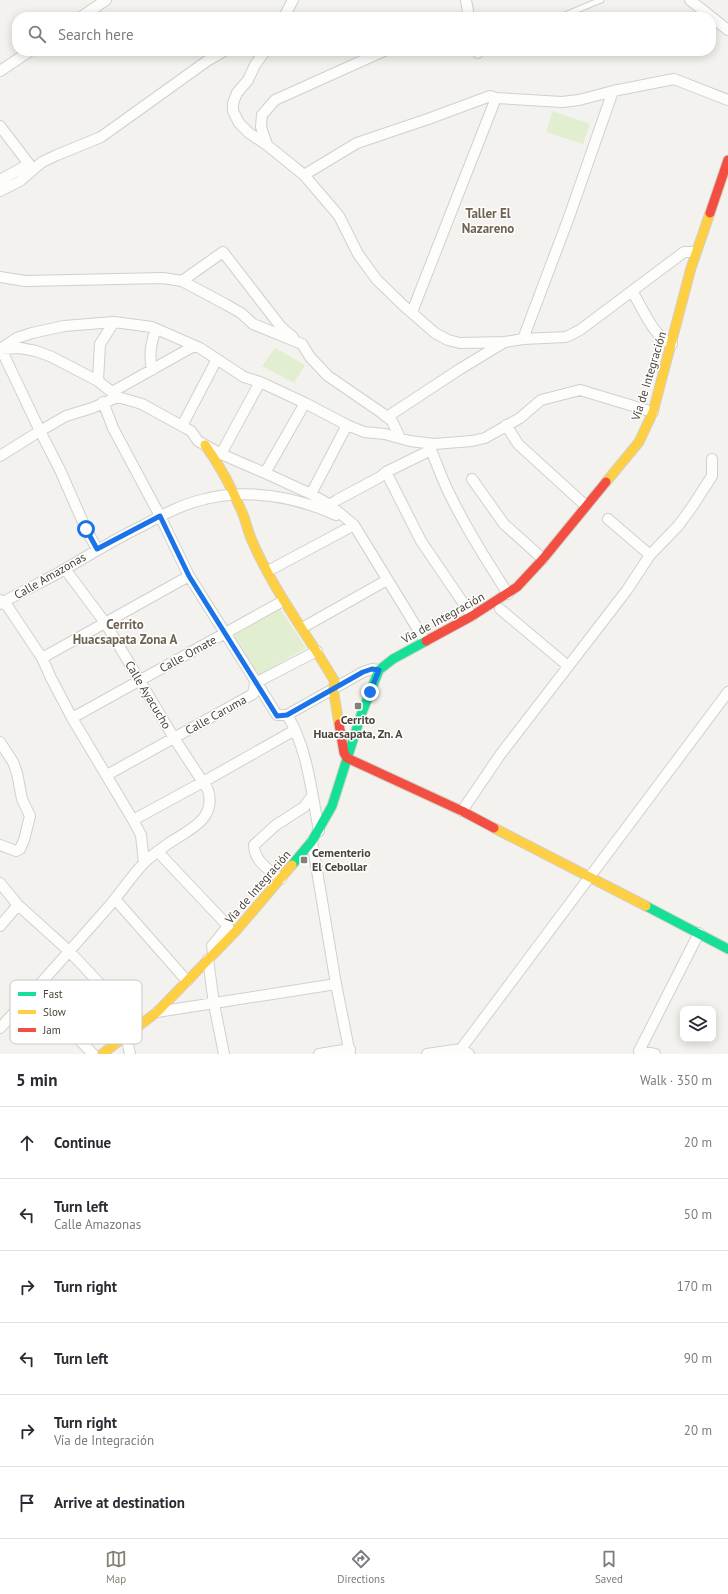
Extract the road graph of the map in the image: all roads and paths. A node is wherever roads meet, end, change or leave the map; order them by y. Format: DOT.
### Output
graph roads {
  1 [pos="106,0"];
  2 [pos="466,0"];
  3 [pos="602,0"];
  4 [pos="690,0"];
  5 [pos="295,1"];
  6 [pos="88,12"];
  7 [pos="287,12"];
  8 [pos="467,12"];
  9 [pos="572,12"];
  10 [pos="705,12"];
  11 [pos="716,21"];
  12 [pos="728,30"];
  13 [pos="22,56"];
  14 [pos="216,56"];
  15 [pos="261,56"];
  16 [pos="373,56"];
  17 [pos="0,71"];
  18 [pos="613,91"];
  19 [pos="496,98"];
  20 [pos="728,100"];
  21 [pos="0,126"];
  22 [pos="267,145"];
  23 [pos="728,160"];
  24 [pos="31,167"];
  25 [pos="304,175"];
  26 [pos="0,180"];
  27 [pos="0,191"];
  28 [pos="696,252"];
  29 [pos="0,277"];
  30 [pos="182,281"];
  31 [pos="632,291"];
  32 [pos="412,312"];
  33 [pos="114,322"];
  34 [pos="156,329"];
  35 [pos="523,339"];
  36 [pos="298,341"];
  37 [pos="505,342"];
  38 [pos="672,344"];
  39 [pos="194,346"];
  40 [pos="0,349"];
  41 [pos="217,359"];
  42 [pos="152,370"];
  43 [pos="98,381"];
  44 [pos="260,382"];
  45 [pos="115,394"];
  46 [pos="103,402"];
  47 [pos="305,403"];
  48 [pos="653,412"];
  49 [pos="387,417"];
  50 [pos="347,425"];
  51 [pos="506,425"];
  52 [pos="182,426"];
  53 [pos="40,431"];
  54 [pos="400,438"];
  55 [pos="205,444"];
  56 [pos="433,447"];
  57 [pos="221,454"];
  58 [pos="0,456"];
  59 [pos="712,459"];
  60 [pos="386,472"];
  61 [pos="265,473"];
  62 [pos="472,479"];
  63 [pos="311,494"];
  64 [pos="234,495"];
  65 [pos="330,505"];
  66 [pos="586,506"];
  67 [pos="160,516"];
  68 [pos="608,519"];
  69 [pos="351,523"];
  70 [pos="97,549"];
  71 [pos="650,555"];
  72 [pos="542,559"];
  73 [pos="65,569"];
  74 [pos="268,571"];
  75 [pos="189,576"];
  76 [pos="387,580"];
  77 [pos="508,594"];
  78 [pos="283,601"];
  79 [pos="1,602"];
  80 [pos="500,609"];
  81 [pos="472,616"];
  82 [pos="106,624"];
  83 [pos="302,628"];
  84 [pos="225,633"];
  85 [pos="425,641"];
  86 [pos="317,650"];
  87 [pos="42,658"];
  88 [pos="568,666"];
  89 [pos="379,670"];
  90 [pos="139,680"];
  91 [pos="255,683"];
  92 [pos="333,688"];
  93 [pos="728,692"];
  94 [pos="287,715"];
  95 [pos="72,718"];
  96 [pos="295,730"];
  97 [pos="174,738"];
  98 [pos="0,742"];
  99 [pos="347,758"];
  100 [pos="107,775"];
  101 [pos="203,782"];
  102 [pos="312,796"];
  103 [pos="462,811"];
  104 [pos="134,820"];
  105 [pos="319,831"];
  106 [pos="312,841"];
  107 [pos="0,845"];
  108 [pos="158,852"];
  109 [pos="144,863"];
  110 [pos="590,877"];
  111 [pos="281,879"];
  112 [pos="0,883"];
  113 [pos="115,899"];
  114 [pos="18,905"];
  115 [pos="0,926"];
  116 [pos="699,933"];
  117 [pos="728,949"];
  118 [pos="69,950"];
  119 [pos="211,957"];
  120 [pos="43,980"];
  121 [pos="97,980"];
  122 [pos="187,981"];
  123 [pos="336,984"];
  124 [pos="214,1004"];
  125 [pos="157,1012"];
  126 [pos="10,1017"];
  127 [pos="142,1024"];
  128 [pos="0,1028"];
  129 [pos="83,1044"];
  130 [pos="115,1044"];
  131 [pos="128,1044"];
  132 [pos="350,1051"];
  133 [pos="465,1052"];
  134 [pos="639,1052"];
  135 [pos="93,1054"];
  136 [pos="102,1054"];
  137 [pos="130,1054"];
  138 [pos="224,1054"];
  139 [pos="319,1054"];
  140 [pos="427,1054"];
  141 [pos="655,1054"];
  1 -- 6 [label="street"];
  2 -- 8 [label="street"];
  3 -- 9 [label="lane"];
  4 -- 10 [label="street"];
  5 -- 7 [label="street"];
  11 -- 12 [label="street"];
  13 -- 17 [label="street"];
  14 -- 24 [label="street"];
  15 -- 22 [label="street"];
  16 -- 22 [label="street"];
  18 -- 19 [label="street"];
  18 -- 20 [label="street"];
  18 -- 35 [label="street"];
  19 -- 25 [label="street"];
  19 -- 32 [label="street"];
  21 -- 24 [label="street"];
  22 -- 25 [label="street"];
  23 -- 28 [label="main road, Vía de Integración"];
  24 -- 26 [label="street"];
  24 -- 27 [label="street"];
  25 -- 32 [label="street"];
  28 -- 31 [label="street"];
  28 -- 38 [label="main road, Vía de Integración"];
  29 -- 30 [label="street"];
  30 -- 36 [label="street"];
  30 -- 36 [label="street"];
  31 -- 35 [label="street"];
  31 -- 38 [label="street"];
  32 -- 37 [label="street"];
  33 -- 34 [label="street"];
  33 -- 40 [label="street"];
  33 -- 43 [label="street"];
  34 -- 39 [label="street"];
  34 -- 42 [label="street"];
  35 -- 37 [label="street"];
  36 -- 49 [label="street"];
  37 -- 49 [label="street"];
  38 -- 48 [label="main road, Vía de Integración"];
  39 -- 41 [label="street"];
  39 -- 42 [label="street"];
  40 -- 43 [label="street"];
  40 -- 53 [label="street"];
  41 -- 44 [label="street"];
  41 -- 52 [label="street"];
  42 -- 45 [label="street"];
  43 -- 45 [label="street"];
  44 -- 47 [label="street"];
  44 -- 57 [label="street"];
  45 -- 46 [label="street"];
  45 -- 52 [label="street"];
  46 -- 53 [label="street"];
  46 -- 67 [label="street"];
  47 -- 50 [label="street"];
  47 -- 61 [label="street"];
  48 -- 51 [label="street"];
  48 -- 66 [label="main road, Vía de Integración"];
  49 -- 54 [label="street"];
  50 -- 54 [label="street"];
  50 -- 63 [label="street"];
  51 -- 56 [label="street"];
  51 -- 66 [label="street"];
  52 -- 55 [label="street"];
  53 -- 58 [label="street"];
  53 -- 70 [label="street"];
  54 -- 56 [label="street"];
  55 -- 57 [label="street"];
  55 -- 64 [label="main road"];
  56 -- 60 [label="street"];
  56 -- 77 [label="street"];
  57 -- 61 [label="street"];
  59 -- 71 [label="street"];
  60 -- 65 [label="street"];
  60 -- 81 [label="street"];
  61 -- 63 [label="street"];
  62 -- 72 [label="street"];
  63 -- 65 [label="street"];
  64 -- 67 [label="street, Calle Amazonas"];
  64 -- 69 [label="street, Calle Amazonas"];
  64 -- 74 [label="main road"];
  65 -- 69 [label="street"];
  66 -- 72 [label="main road, Vía de Integración"];
  67 -- 70 [label="street, Calle Amazonas"];
  67 -- 75 [label="street"];
  68 -- 71 [label="street"];
  69 -- 74 [label="street"];
  69 -- 76 [label="street"];
  70 -- 73 [label="street, Calle Amazonas"];
  71 -- 88 [label="street"];
  72 -- 77 [label="main road, Vía de Integración"];
  73 -- 79 [label="street, Calle Amazonas"];
  73 -- 82 [label="street, Calle Ayacucho"];
  74 -- 78 [label="main road"];
  75 -- 82 [label="street"];
  75 -- 84 [label="street"];
  76 -- 83 [label="street"];
  76 -- 85 [label="street"];
  77 -- 81 [label="main road, Vía de Integración"];
  78 -- 83 [label="main road"];
  78 -- 84 [label="street, Calle Omate"];
  79 -- 87 [label="street"];
  80 -- 88 [label="street"];
  81 -- 85 [label="main road, Vía de Integración"];
  82 -- 87 [label="street"];
  82 -- 90 [label="street, Calle Ayacucho"];
  83 -- 86 [label="main road"];
  84 -- 90 [label="street, Calle Omate"];
  84 -- 91 [label="street"];
  85 -- 89 [label="main road, Vía de Integración"];
  86 -- 91 [label="street, Calle Caruma"];
  86 -- 92 [label="main road"];
  87 -- 95 [label="street"];
  88 -- 103 [label="street"];
  89 -- 92 [label="street"];
  89 -- 99 [label="main road, Vía de Integración"];
  90 -- 95 [label="street, Calle Omate"];
  90 -- 97 [label="street, Calle Ayacucho"];
  91 -- 94 [label="street"];
  91 -- 97 [label="street, Calle Caruma"];
  92 -- 94 [label="street"];
  92 -- 99 [label="main road"];
  93 -- 110 [label="street"];
  94 -- 96 [label="street"];
  95 -- 100 [label="street"];
  96 -- 101 [label="street"];
  96 -- 102 [label="street"];
  97 -- 100 [label="street, Calle Caruma"];
  97 -- 101 [label="street, Calle Ayacucho"];
  98 -- 107 [label="street"];
  99 -- 103 [label="main road"];
  99 -- 105 [label="main road, Vía de Integración"];
  100 -- 104 [label="street"];
  101 -- 104 [label="street"];
  101 -- 108 [label="street, Calle Ayacucho"];
  102 -- 105 [label="street"];
  102 -- 111 [label="street"];
  103 -- 110 [label="main road"];
  104 -- 109 [label="street"];
  105 -- 106 [label="main road, Vía de Integración"];
  106 -- 111 [label="main road, Vía de Integración"];
  106 -- 123 [label="street"];
  108 -- 109 [label="street, Calle Ayacucho"];
  108 -- 119 [label="street"];
  109 -- 113 [label="street, Calle Ayacucho"];
  110 -- 116 [label="main road"];
  110 -- 133 [label="street"];
  111 -- 119 [label="main road, Vía de Integración"];
  112 -- 114 [label="street"];
  113 -- 118 [label="street, Calle Ayacucho"];
  113 -- 122 [label="street"];
  114 -- 115 [label="street"];
  114 -- 118 [label="street"];
  116 -- 117 [label="main road"];
  116 -- 134 [label="street"];
  118 -- 120 [label="street, Calle Ayacucho"];
  118 -- 121 [label="street"];
  119 -- 122 [label="main road, Vía de Integración"];
  119 -- 124 [label="street"];
  122 -- 125 [label="main road, Vía de Integración"];
  123 -- 124 [label="street"];
  123 -- 132 [label="street"];
  124 -- 125 [label="street"];
  124 -- 138 [label="street"];
  125 -- 127 [label="main road, Vía de Integración"];
  126 -- 128 [label="street, Calle Ayacucho"];
  129 -- 135 [label="street"];
  130 -- 136 [label="main road, Vía de Integración"];
  131 -- 137 [label="street"];
  132 -- 139 [label="street"];
  133 -- 140 [label="street"];
  134 -- 141 [label="street"];
}
